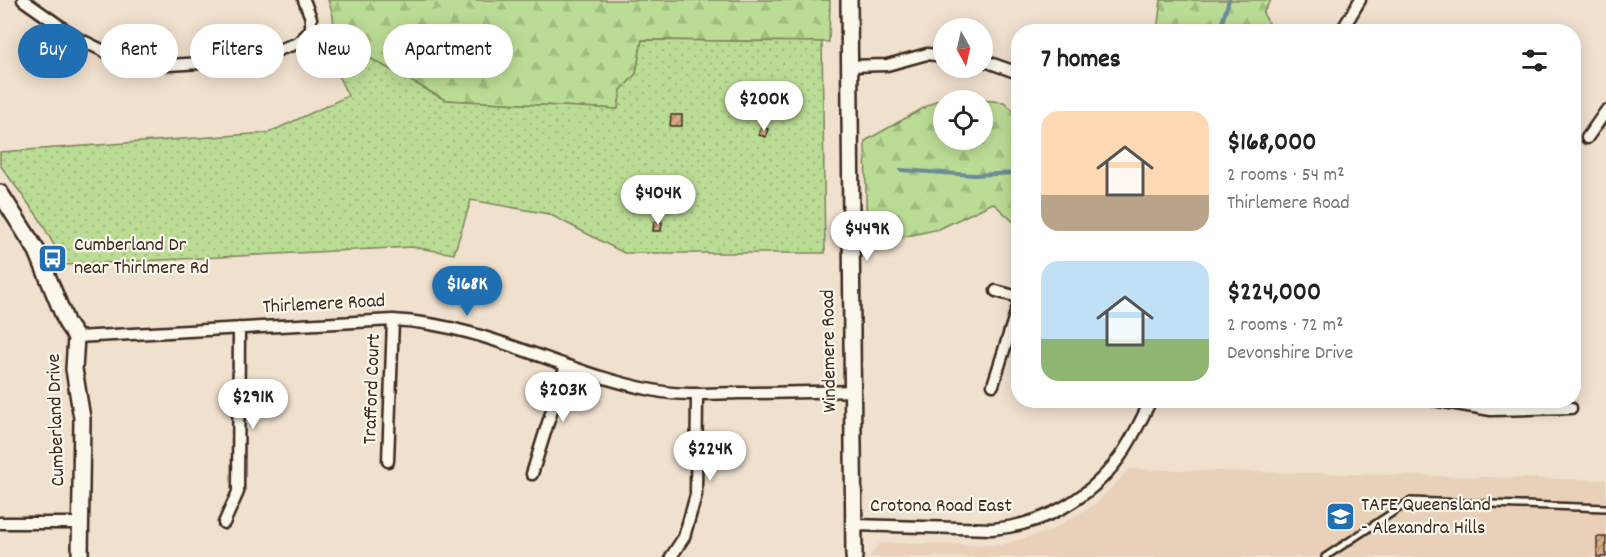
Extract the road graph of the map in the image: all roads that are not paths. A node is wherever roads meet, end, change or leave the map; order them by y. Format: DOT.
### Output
graph roads {
  1 [pos="23,0"];
  2 [pos="304,0"];
  3 [pos="849,0"];
  4 [pos="1360,0"];
  5 [pos="1346,24"];
  6 [pos="933,55"];
  7 [pos="993,64"];
  8 [pos="849,66"];
  9 [pos="1011,70"];
  10 [pos="1606,111"];
  11 [pos="1587,138"];
  12 [pos="0,193"];
  13 [pos="996,291"];
  14 [pos="1011,295"];
  15 [pos="393,320"];
  16 [pos="239,328"];
  17 [pos="1011,328"];
  18 [pos="76,337"];
  19 [pos="566,365"];
  20 [pos="993,385"];
  21 [pos="852,391"];
  22 [pos="697,394"];
  23 [pos="1147,408"];
  24 [pos="1475,408"];
  25 [pos="1570,408"];
  26 [pos="388,460"];
  27 [pos="532,474"];
  28 [pos="1606,508"];
  29 [pos="0,523"];
  30 [pos="81,523"];
  31 [pos="224,523"];
  32 [pos="854,525"];
  33 [pos="80,557"];
  34 [pos="671,557"];
  35 [pos="854,557"];
  36 [pos="1325,557"];
  1 -- 2 [label="street"];
  3 -- 8 [label="main road, Windemere Road"];
  4 -- 5 [label="street"];
  6 -- 8 [label="street"];
  7 -- 9 [label="street"];
  8 -- 21 [label="main road, Windemere Road"];
  10 -- 11 [label="street"];
  12 -- 18 [label="main road, Cumberland Drive"];
  13 -- 14 [label="street"];
  15 -- 16 [label="street, Thirlemere Road"];
  15 -- 19 [label="street, Thirlemere Road"];
  15 -- 26 [label="street, Trafford Court"];
  16 -- 18 [label="street, Thirlemere Road"];
  16 -- 31 [label="street"];
  17 -- 20 [label="street"];
  18 -- 30 [label="main road, Cumberland Drive"];
  19 -- 22 [label="street, Thirlemere Road"];
  19 -- 27 [label="street"];
  21 -- 22 [label="street, Thirlemere Road"];
  21 -- 32 [label="main road, Windemere Road"];
  22 -- 34 [label="street"];
  23 -- 32 [label="street, Crotona Road East"];
  24 -- 25 [label="street"];
  28 -- 36 [label="lane"];
  29 -- 30 [label="street"];
  30 -- 33 [label="main road, Cumberland Drive"];
  32 -- 35 [label="main road, Windemere Road"];
}
